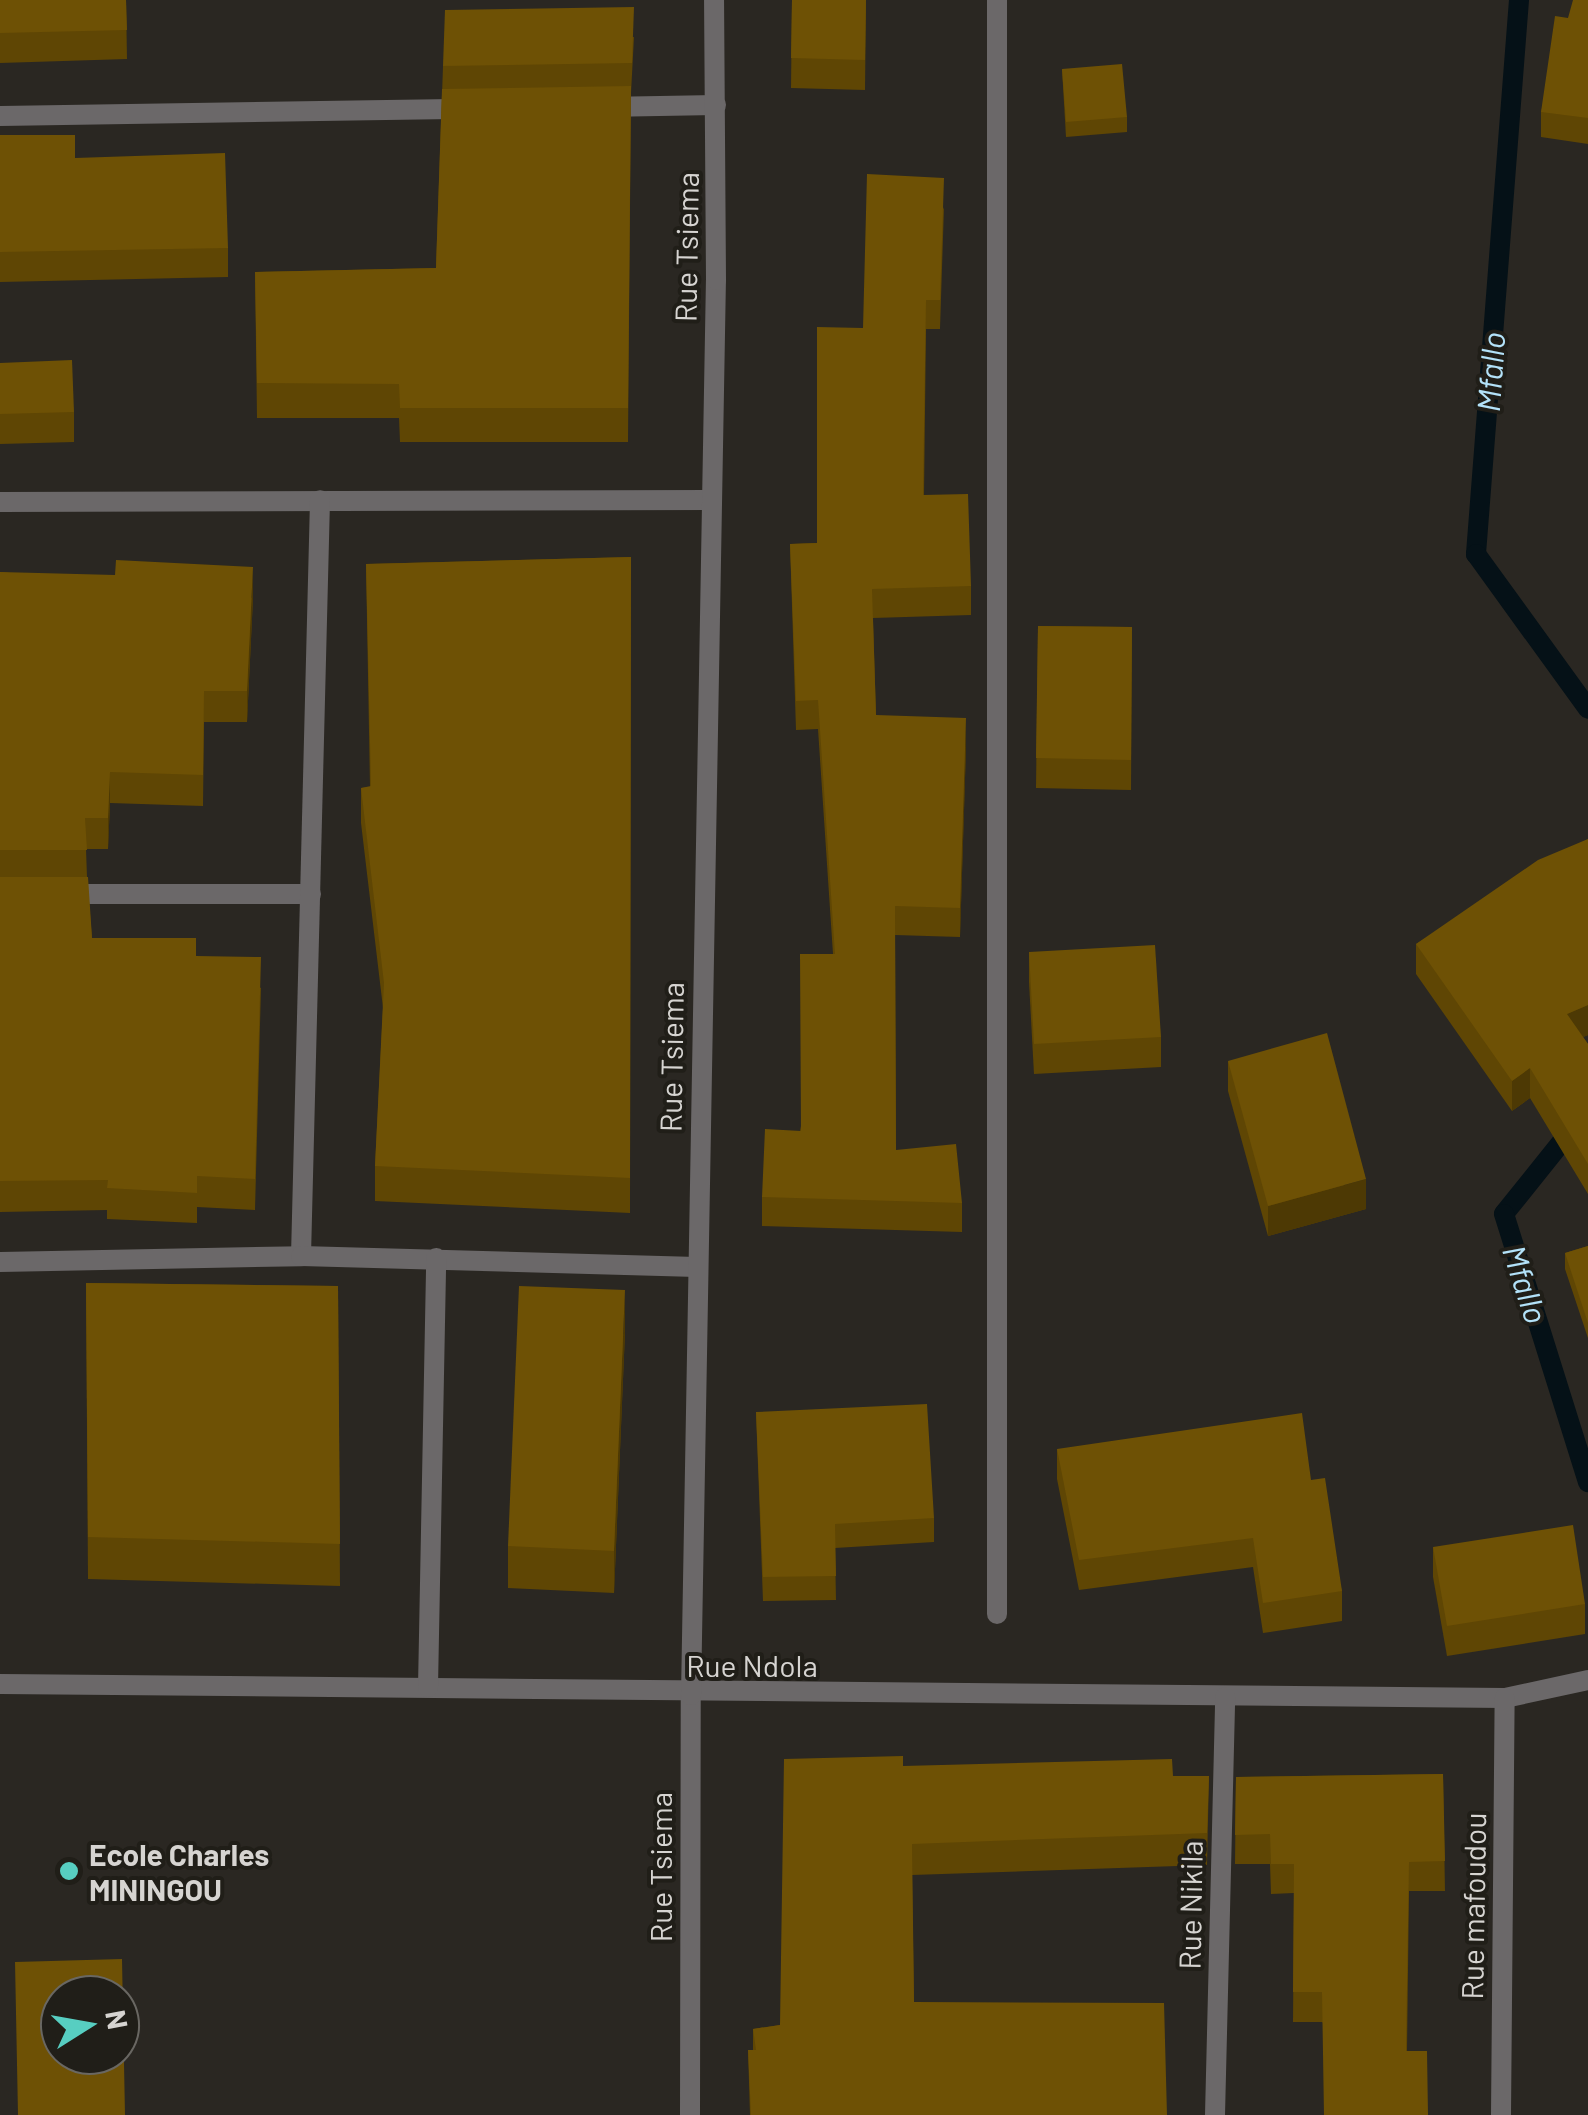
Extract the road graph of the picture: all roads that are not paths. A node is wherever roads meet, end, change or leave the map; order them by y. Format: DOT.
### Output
graph roads {
  1 [pos="714,0"];
  2 [pos="998,0"];
  3 [pos="716,105"];
  4 [pos="577,107"];
  5 [pos="498,108"];
  6 [pos="0,116"];
  7 [pos="320,500"];
  8 [pos="709,500"];
  9 [pos="0,502"];
  10 [pos="39,894"];
  11 [pos="311,894"];
  12 [pos="301,1256"];
  13 [pos="436,1258"];
  14 [pos="0,1262"];
  15 [pos="697,1267"];
  16 [pos="997,1614"];
  17 [pos="1588,1680"];
  18 [pos="0,1684"];
  19 [pos="428,1687"];
  20 [pos="691,1695"];
  21 [pos="1226,1697"];
  22 [pos="1505,1698"];
  23 [pos="690,2115"];
  24 [pos="1215,2115"];
  25 [pos="1501,2115"];
  1 -- 3 [label="street, Rue Tsiema"];
  2 -- 16 [label="street"];
  3 -- 4 [label="street"];
  3 -- 8 [label="street, Rue Tsiema"];
  5 -- 6 [label="street"];
  7 -- 8 [label="street"];
  7 -- 9 [label="street"];
  7 -- 11 [label="street"];
  8 -- 15 [label="street, Rue Tsiema"];
  10 -- 11 [label="street"];
  11 -- 12 [label="street"];
  12 -- 13 [label="street"];
  12 -- 14 [label="street"];
  13 -- 15 [label="street"];
  13 -- 19 [label="street"];
  15 -- 20 [label="street, Rue Tsiema"];
  17 -- 22 [label="street, Rue Ndola"];
  18 -- 19 [label="street, Rue Ndola"];
  19 -- 20 [label="street, Rue Ndola"];
  20 -- 21 [label="street, Rue Ndola"];
  20 -- 23 [label="street, Rue Tsiema"];
  21 -- 22 [label="street, Rue Ndola"];
  21 -- 24 [label="street, Rue Nikila"];
  22 -- 25 [label="street, Rue mafoudou"];
}
